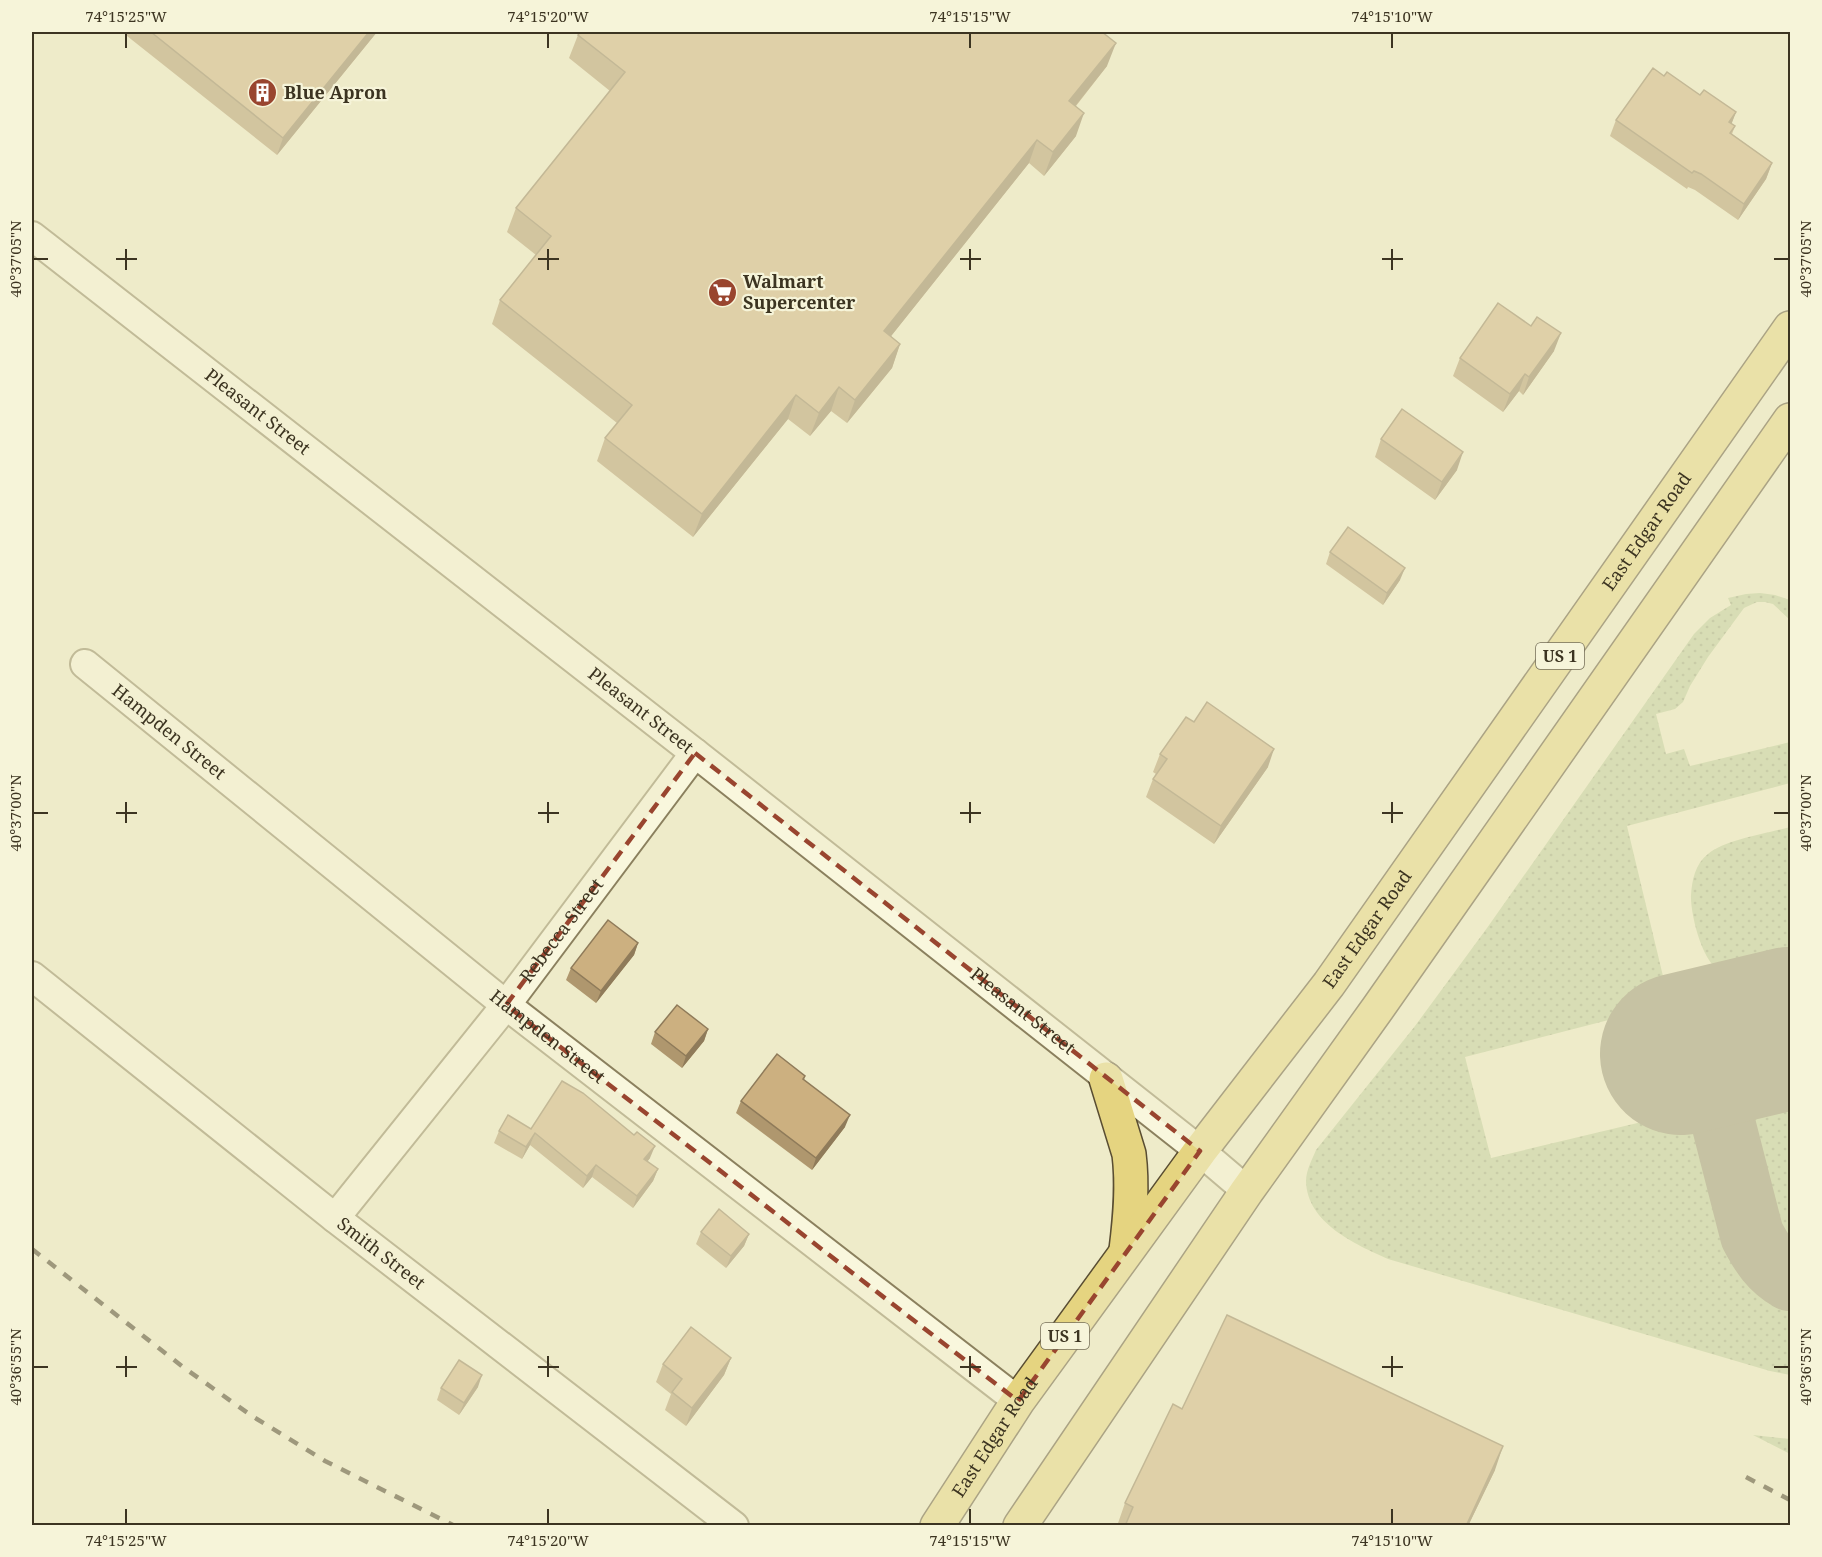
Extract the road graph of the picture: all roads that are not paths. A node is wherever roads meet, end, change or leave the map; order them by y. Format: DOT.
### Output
graph roads {
  1 [pos="32,236"];
  2 [pos="1791,328"];
  3 [pos="1791,420"];
  4 [pos="85,664"];
  5 [pos="695,753"];
  6 [pos="32,976"];
  7 [pos="506,1005"];
  8 [pos="1106,1079"];
  9 [pos="1200,1151"];
  10 [pos="1247,1191"];
  11 [pos="335,1218"];
  12 [pos="1126,1251"];
  13 [pos="1018,1401"];
  14 [pos="734,1526"];
  15 [pos="937,1526"];
  16 [pos="1020,1526"];
  1 -- 5 [label="street, Pleasant Street"];
  2 -- 9 [label="highway, East Edgar Road / US 1"];
  3 -- 10 [label="highway, US 1"];
  4 -- 7 [label="street, Hampden Street"];
  5 -- 7 [label="street, Rebecca Street"];
  5 -- 8 [label="street, Pleasant Street"];
  6 -- 11 [label="street, Smith Street"];
  7 -- 11 [label="street, Rebecca Street"];
  7 -- 13 [label="street, Hampden Street"];
  8 -- 9 [label="street, Pleasant Street"];
  8 -- 12 [label="highway"];
  9 -- 10 [label="street, Pleasant Street"];
  9 -- 12 [label="highway, East Edgar Road / US 1"];
  10 -- 16 [label="highway, US 1"];
  11 -- 14 [label="street, Smith Street"];
  12 -- 13 [label="highway, East Edgar Road / US 1"];
  13 -- 15 [label="highway, East Edgar Road / US 1"];
}
